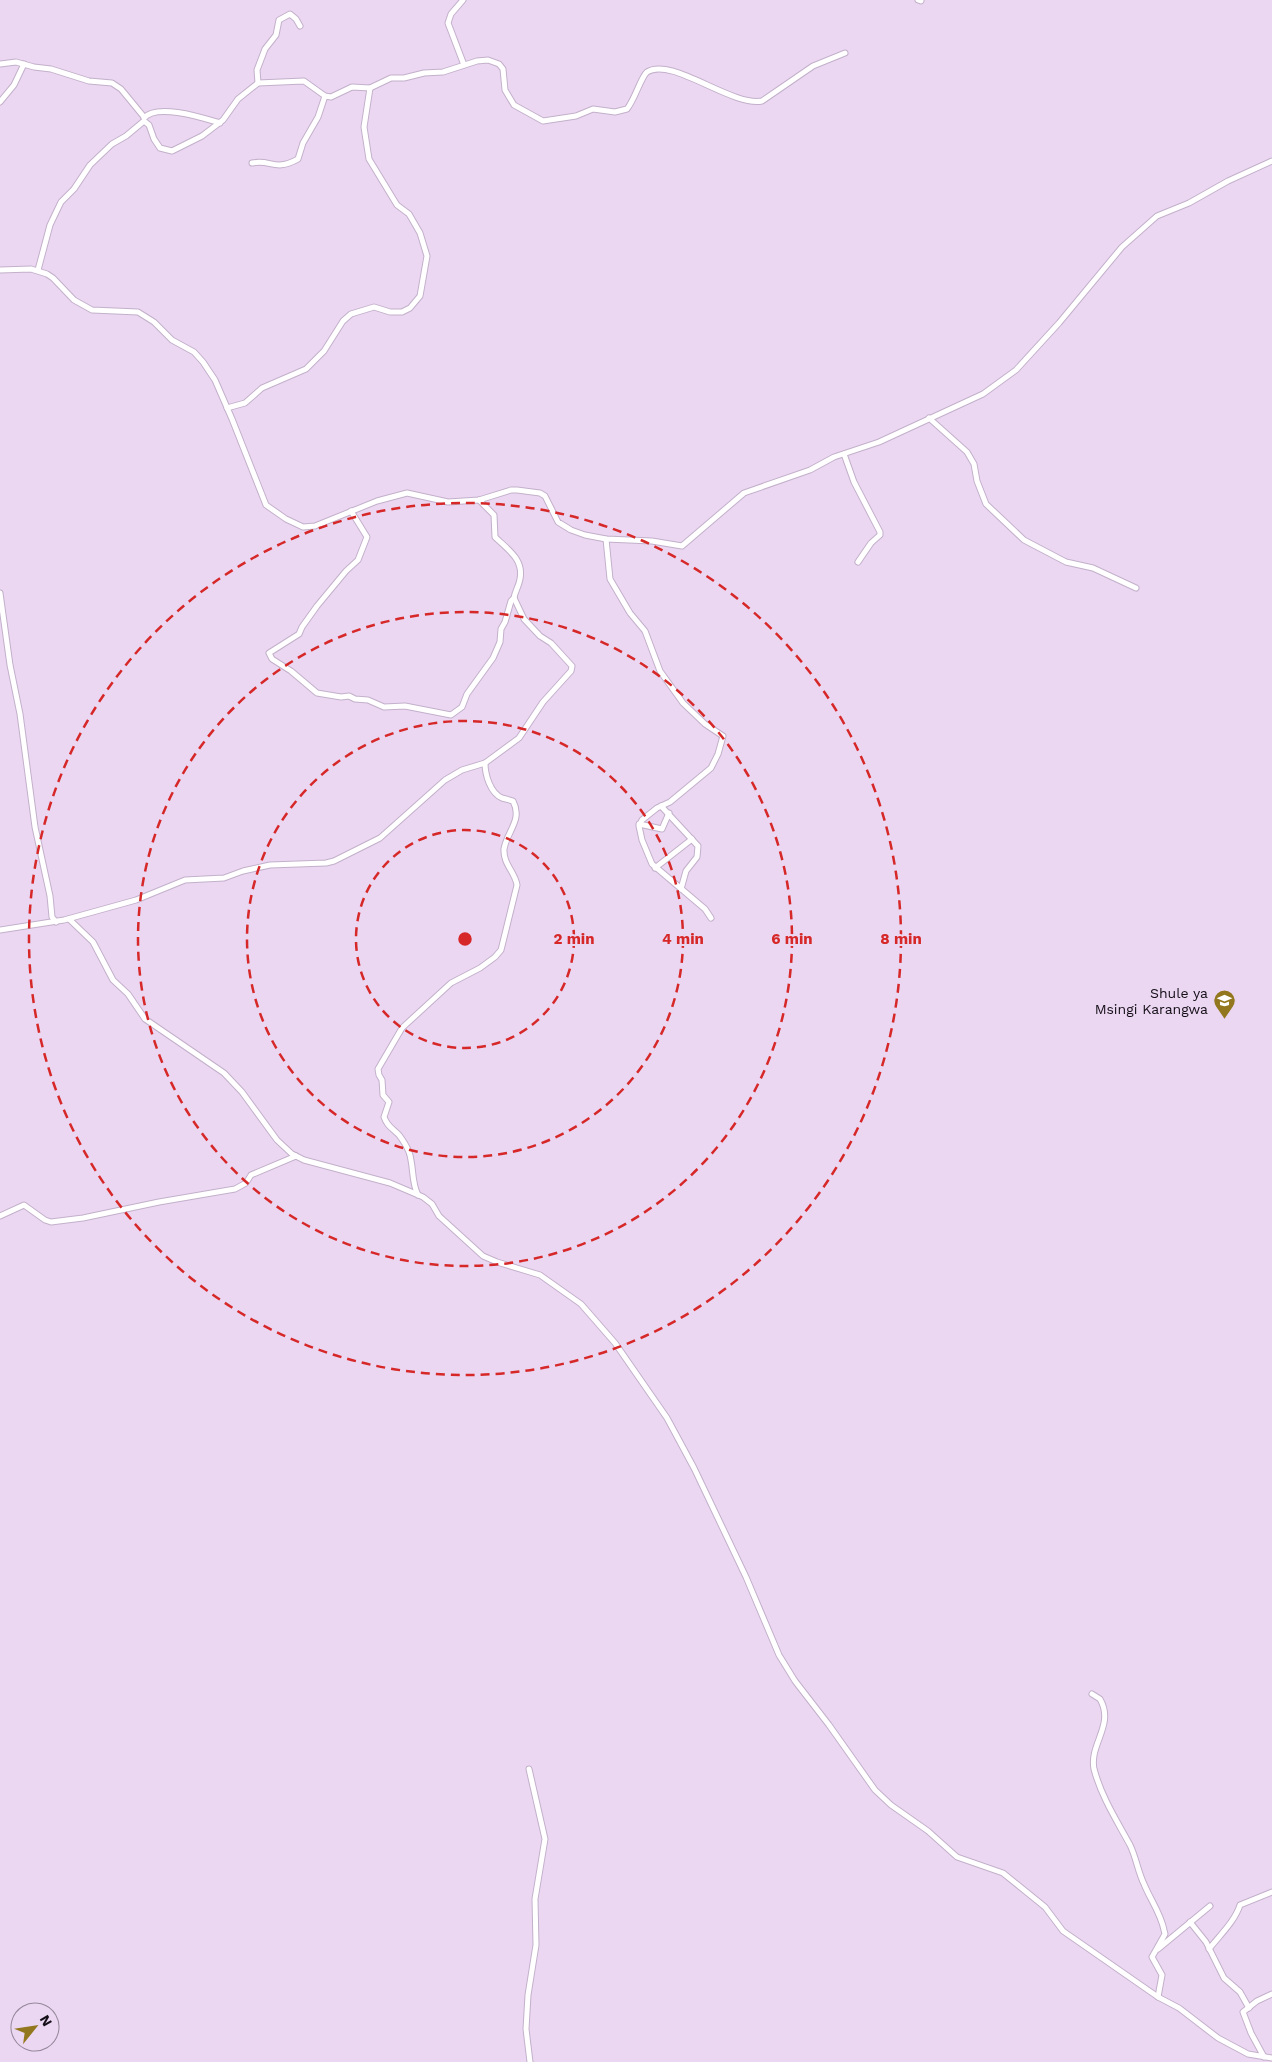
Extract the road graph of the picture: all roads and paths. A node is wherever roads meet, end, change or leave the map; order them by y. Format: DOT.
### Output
graph roads {
  1 [pos="463,0"];
  2 [pos="300,26"];
  3 [pos="844,53"];
  4 [pos="0,64"];
  5 [pos="24,64"];
  6 [pos="464,65"];
  7 [pos="258,83"];
  8 [pos="370,88"];
  9 [pos="325,96"];
  10 [pos="0,102"];
  11 [pos="144,119"];
  12 [pos="220,123"];
  13 [pos="1272,161"];
  14 [pos="252,163"];
  15 [pos="0,270"];
  16 [pos="38,270"];
  17 [pos="227,408"];
  18 [pos="929,418"];
  19 [pos="844,454"];
  20 [pos="479,500"];
  21 [pos="351,511"];
  22 [pos="606,539"];
  23 [pos="858,562"];
  24 [pos="1136,588"];
  25 [pos="0,593"];
  26 [pos="514,598"];
  27 [pos="485,763"];
  28 [pos="661,806"];
  29 [pos="669,813"];
  30 [pos="639,824"];
  31 [pos="692,839"];
  32 [pos="655,868"];
  33 [pos="681,889"];
  34 [pos="711,918"];
  35 [pos="69,919"];
  36 [pos="56,922"];
  37 [pos="0,930"];
  38 [pos="296,1156"];
  39 [pos="418,1195"];
  40 [pos="0,1216"];
  41 [pos="1092,1694"];
  42 [pos="529,1769"];
  43 [pos="1272,1892"];
  44 [pos="1210,1906"];
  45 [pos="1190,1922"];
  46 [pos="1210,1948"];
  47 [pos="1153,1952"];
  48 [pos="1272,1994"];
  49 [pos="1158,1996"];
  50 [pos="1249,2008"];
  51 [pos="1264,2057"];
  52 [pos="1272,2058"];
  53 [pos="530,2062"];
  1 -- 6 [label="street"];
  2 -- 7 [label="street"];
  3 -- 6 [label="street"];
  4 -- 5 [label="street"];
  5 -- 10 [label="street"];
  5 -- 11 [label="street"];
  6 -- 8 [label="street"];
  7 -- 9 [label="street"];
  7 -- 12 [label="street"];
  8 -- 9 [label="street"];
  8 -- 17 [label="street"];
  9 -- 14 [label="street"];
  11 -- 12 [label="street"];
  11 -- 12 [label="street"];
  11 -- 16 [label="street"];
  13 -- 18 [label="street"];
  15 -- 16 [label="street"];
  16 -- 17 [label="street"];
  17 -- 21 [label="street"];
  18 -- 19 [label="street"];
  18 -- 24 [label="street"];
  19 -- 22 [label="street"];
  19 -- 23 [label="street"];
  20 -- 21 [label="street"];
  20 -- 22 [label="street"];
  20 -- 26 [label="street"];
  21 -- 26 [label="street"];
  22 -- 28 [label="street"];
  25 -- 36 [label="street"];
  26 -- 27 [label="street"];
  27 -- 35 [label="street"];
  27 -- 39 [label="street"];
  28 -- 29 [label="street"];
  28 -- 30 [label="street"];
  29 -- 30 [label="street"];
  29 -- 31 [label="street"];
  30 -- 32 [label="street"];
  31 -- 32 [label="street"];
  31 -- 33 [label="street"];
  32 -- 33 [label="street"];
  33 -- 34 [label="street"];
  35 -- 36 [label="street"];
  35 -- 38 [label="street"];
  36 -- 37 [label="street"];
  38 -- 39 [label="street"];
  38 -- 40 [label="street"];
  39 -- 49 [label="street"];
  41 -- 47 [label="street"];
  42 -- 53 [label="street"];
  43 -- 46 [label="street"];
  44 -- 45 [label="street"];
  45 -- 46 [label="street"];
  45 -- 47 [label="street"];
  46 -- 50 [label="street"];
  47 -- 49 [label="street"];
  48 -- 50 [label="street"];
  49 -- 51 [label="street"];
  50 -- 51 [label="street"];
  51 -- 52 [label="street"];
}
